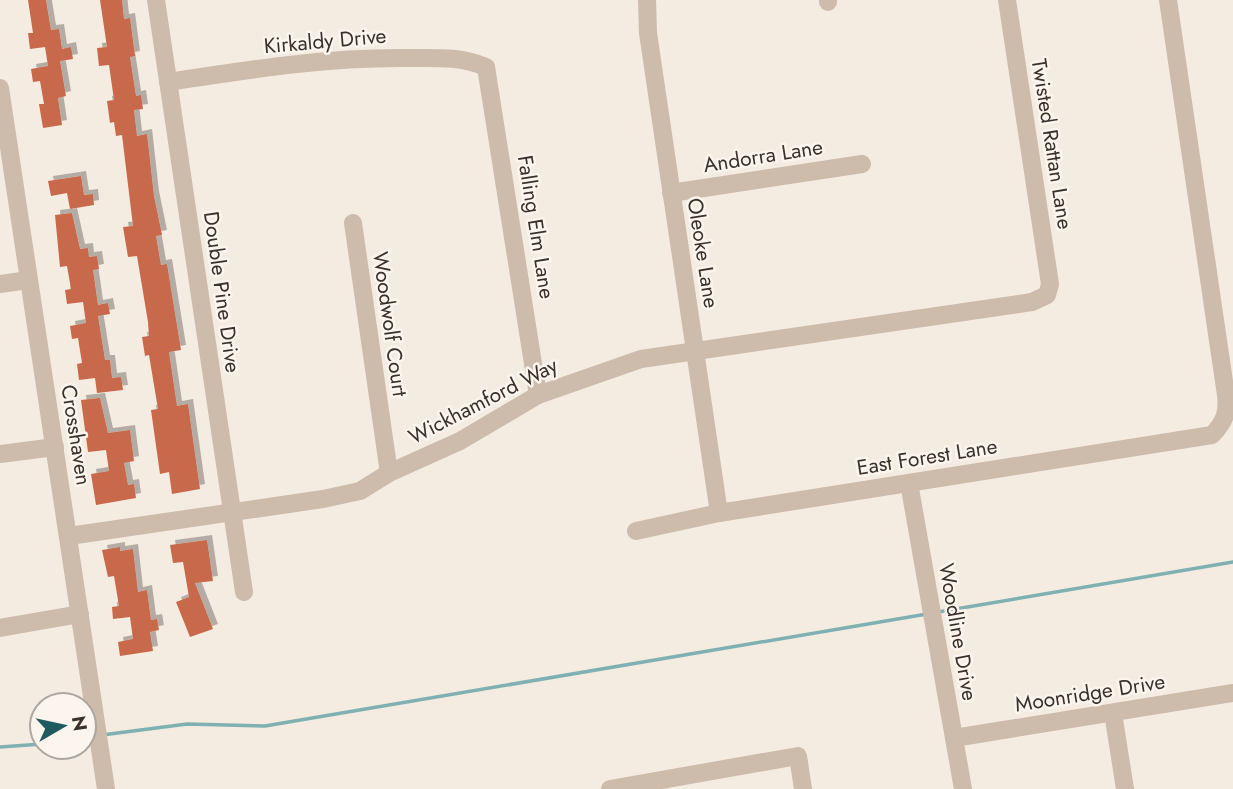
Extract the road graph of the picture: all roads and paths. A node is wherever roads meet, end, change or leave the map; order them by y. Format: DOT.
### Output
graph roads {
  1 [pos="156,0"];
  2 [pos="647,0"];
  3 [pos="1007,0"];
  4 [pos="1168,0"];
  5 [pos="486,66"];
  6 [pos="168,82"];
  7 [pos="0,88"];
  8 [pos="2,112"];
  9 [pos="862,164"];
  10 [pos="671,193"];
  11 [pos="353,223"];
  12 [pos="29,279"];
  13 [pos="0,284"];
  14 [pos="1047,295"];
  15 [pos="695,350"];
  16 [pos="538,395"];
  17 [pos="55,447"];
  18 [pos="0,454"];
  19 [pos="389,473"];
  20 [pos="909,483"];
  21 [pos="232,510"];
  22 [pos="719,513"];
  23 [pos="636,531"];
  24 [pos="69,536"];
  25 [pos="244,592"];
  26 [pos="80,614"];
  27 [pos="0,628"];
  28 [pos="1233,693"];
  29 [pos="1113,713"];
  30 [pos="954,738"];
  31 [pos="638,787"];
  32 [pos="106,789"];
  33 [pos="610,789"];
  34 [pos="803,789"];
  35 [pos="963,789"];
  36 [pos="1125,789"];
  1 -- 6 [label="street, Double Pine Drive"];
  2 -- 10 [label="street, Oleoke Lane"];
  3 -- 14 [label="street, Twisted Rattan Lane"];
  4 -- 20 [label="street, East Forest Lane"];
  5 -- 6 [label="street, Kirkaldy Drive"];
  5 -- 16 [label="street, Falling Elm Lane"];
  6 -- 21 [label="street, Double Pine Drive"];
  7 -- 8 [label="street, Crosshaven"];
  8 -- 12 [label="street, Crosshaven"];
  9 -- 10 [label="street, Andorra Lane"];
  10 -- 15 [label="street, Oleoke Lane"];
  11 -- 19 [label="street, Woodwolf Court"];
  12 -- 13 [label="street"];
  12 -- 17 [label="street, Crosshaven"];
  14 -- 15 [label="street, Wickhamford Way"];
  15 -- 16 [label="street, Wickhamford Way"];
  15 -- 22 [label="street, Oleoke Lane"];
  16 -- 19 [label="street, Wickhamford Way"];
  17 -- 18 [label="street"];
  17 -- 24 [label="street, Crosshaven"];
  19 -- 21 [label="street, Wickhamford Way"];
  20 -- 22 [label="street, East Forest Lane"];
  20 -- 30 [label="street, Woodline Drive"];
  21 -- 24 [label="street, Wickhamford Way"];
  21 -- 25 [label="street, Double Pine Drive"];
  22 -- 23 [label="street, East Forest Lane"];
  24 -- 26 [label="street, Crosshaven"];
  26 -- 27 [label="street"];
  26 -- 32 [label="street, Crosshaven"];
  28 -- 29 [label="street, Moonridge Drive"];
  29 -- 30 [label="street, Moonridge Drive"];
  29 -- 36 [label="street"];
  30 -- 35 [label="street, Woodline Drive"];
  31 -- 33 [label="street"];
  31 -- 34 [label="street"];
}
